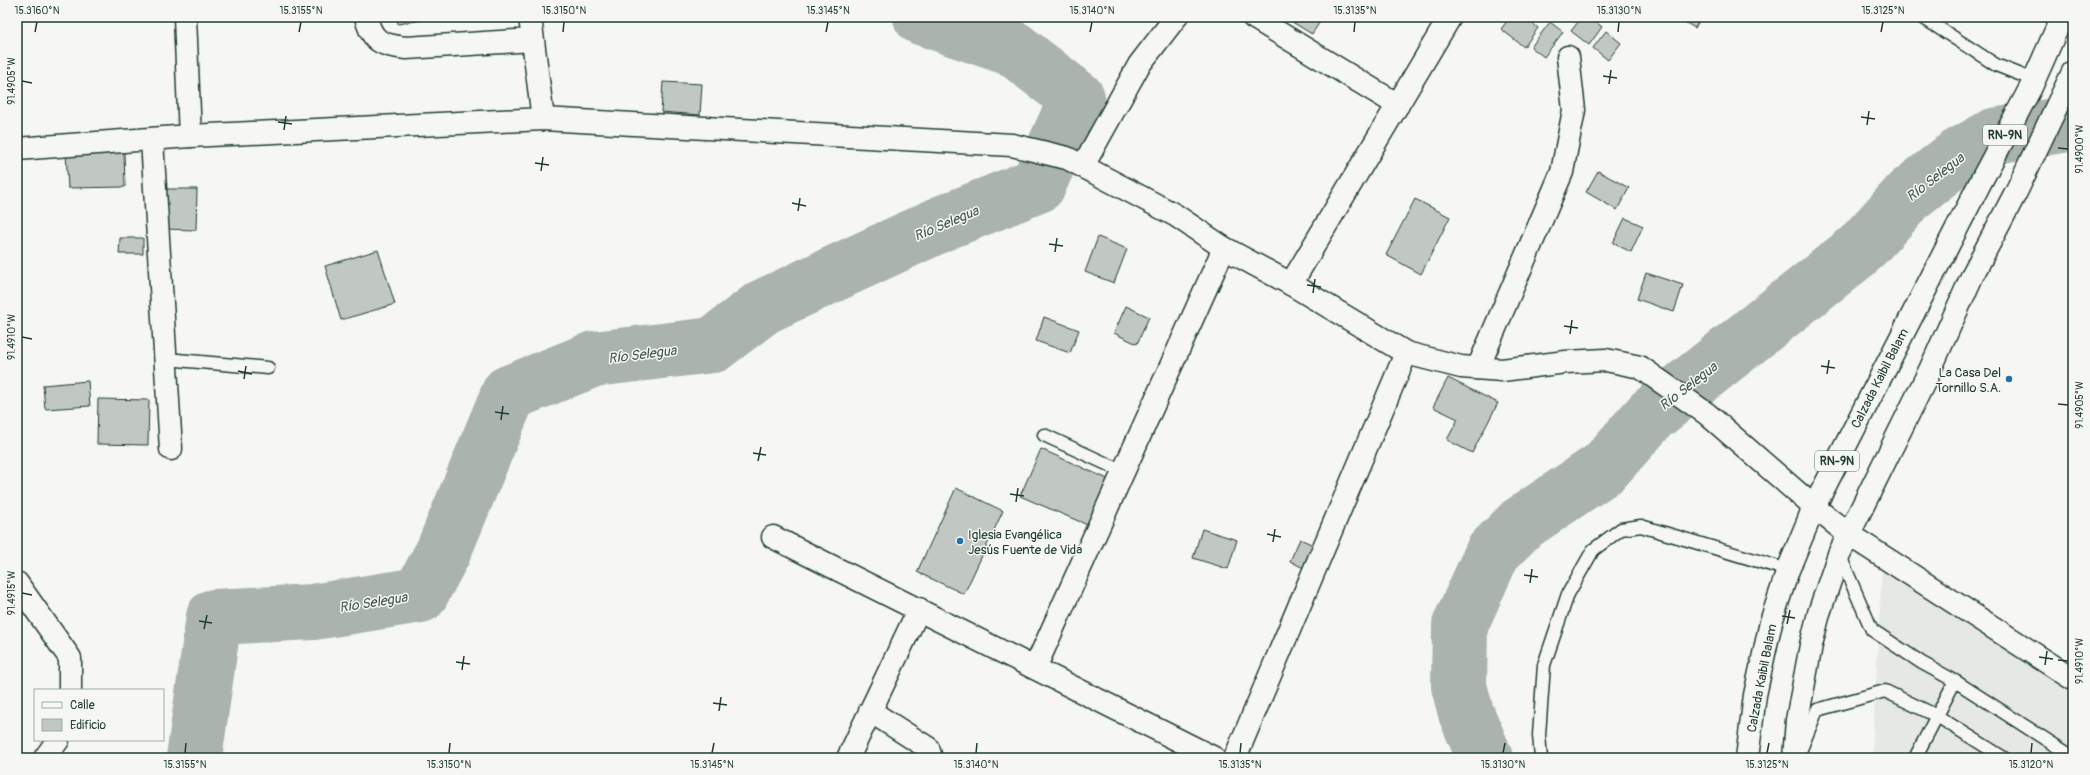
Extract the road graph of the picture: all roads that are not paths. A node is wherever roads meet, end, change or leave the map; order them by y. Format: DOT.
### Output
graph roads {
  1 [pos="185,17"];
  2 [pos="366,17"];
  3 [pos="530,17"];
  4 [pos="1176,17"];
  5 [pos="1253,17"];
  6 [pos="1450,17"];
  7 [pos="1922,17"];
  8 [pos="2062,17"];
  9 [pos="533,40"];
  10 [pos="1568,57"];
  11 [pos="2073,72"];
  12 [pos="2033,83"];
  13 [pos="1398,105"];
  14 [pos="543,119"];
  15 [pos="190,136"];
  16 [pos="152,140"];
  17 [pos="17,149"];
  18 [pos="1075,162"];
  19 [pos="1224,248"];
  20 [pos="1291,284"];
  21 [pos="1406,353"];
  22 [pos="166,359"];
  23 [pos="268,368"];
  24 [pos="1478,368"];
  25 [pos="1044,435"];
  26 [pos="171,449"];
  27 [pos="1122,471"];
  28 [pos="1814,507"];
  29 [pos="1848,534"];
  30 [pos="773,536"];
  31 [pos="1839,554"];
  32 [pos="1788,570"];
  33 [pos="17,583"];
  34 [pos="918,609"];
  35 [pos="1035,668"];
  36 [pos="2073,679"];
  37 [pos="1955,681"];
  38 [pos="70,689"];
  39 [pos="870,711"];
  40 [pos="1937,716"];
  41 [pos="57,741"];
  42 [pos="1999,757"];
  43 [pos="2073,757"];
  44 [pos="45,758"];
  45 [pos="848,758"];
  46 [pos="931,758"];
  47 [pos="1214,758"];
  48 [pos="1235,758"];
  49 [pos="1540,758"];
  50 [pos="1748,758"];
  51 [pos="1794,758"];
  52 [pos="1798,758"];
  53 [pos="1915,758"];
  1 -- 15 [label="street"];
  2 -- 9 [label="street"];
  3 -- 9 [label="street"];
  4 -- 18 [label="street"];
  5 -- 13 [label="street"];
  6 -- 13 [label="street"];
  7 -- 12 [label="lane"];
  8 -- 12 [label="street, Calzada Kaibil Balam / RN-9N"];
  9 -- 14 [label="street"];
  10 -- 24 [label="street"];
  11 -- 29 [label="street, RN-9N"];
  12 -- 28 [label="street, Calzada Kaibil Balam / RN-9N"];
  13 -- 20 [label="street"];
  14 -- 15 [label="street"];
  14 -- 18 [label="street"];
  15 -- 16 [label="street"];
  16 -- 17 [label="street"];
  16 -- 22 [label="street"];
  18 -- 19 [label="street"];
  19 -- 20 [label="street"];
  19 -- 27 [label="street"];
  20 -- 21 [label="street"];
  21 -- 24 [label="street"];
  21 -- 48 [label="street"];
  22 -- 23 [label="lane"];
  22 -- 26 [label="street"];
  24 -- 28 [label="street"];
  25 -- 27 [label="lane"];
  27 -- 35 [label="street"];
  28 -- 29 [label="street"];
  28 -- 32 [label="street, Calzada Kaibil Balam / RN-9N"];
  29 -- 31 [label="street, RN-9N"];
  29 -- 36 [label="street"];
  30 -- 34 [label="street"];
  31 -- 37 [label="lane"];
  31 -- 51 [label="street, RN-9N"];
  32 -- 49 [label="lane"];
  32 -- 50 [label="street, Calzada Kaibil Balam / RN-9N"];
  33 -- 38 [label="street"];
  34 -- 35 [label="street"];
  34 -- 39 [label="street"];
  35 -- 47 [label="street"];
  37 -- 40 [label="lane"];
  37 -- 43 [label="lane"];
  39 -- 45 [label="street"];
  39 -- 46 [label="street"];
  40 -- 42 [label="lane"];
  40 -- 52 [label="lane"];
  40 -- 53 [label="lane"];
  41 -- 44 [label="street"];
}
